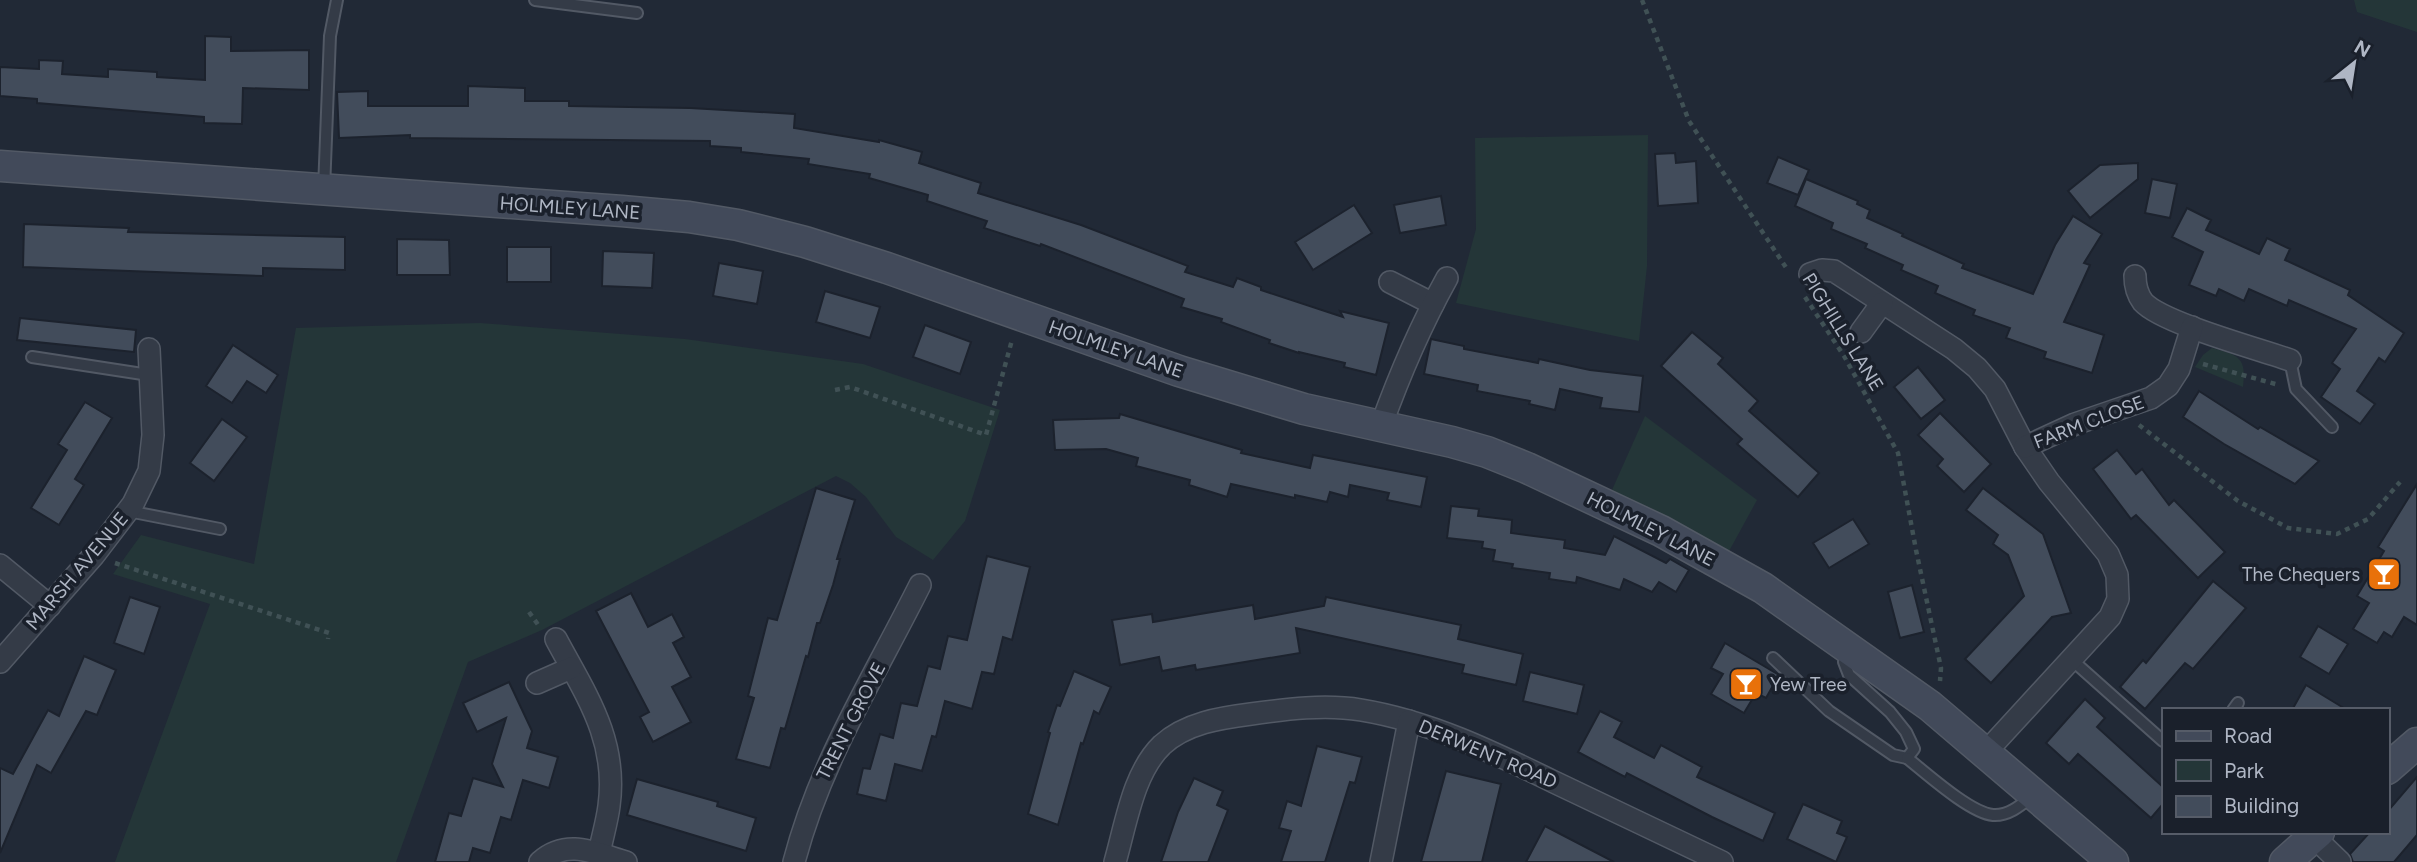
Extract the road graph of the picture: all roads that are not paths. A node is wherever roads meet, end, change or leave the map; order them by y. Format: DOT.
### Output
graph roads {
  1 [pos="337,0"];
  2 [pos="535,0"];
  3 [pos="638,13"];
  4 [pos="0,166"];
  5 [pos="324,191"];
  6 [pos="2135,276"];
  7 [pos="1447,278"];
  8 [pos="1390,282"];
  9 [pos="1806,284"];
  10 [pos="1882,303"];
  11 [pos="1433,304"];
  12 [pos="2192,327"];
  13 [pos="1861,332"];
  14 [pos="149,349"];
  15 [pos="32,357"];
  16 [pos="2290,360"];
  17 [pos="149,375"];
  18 [pos="1381,426"];
  19 [pos="2332,427"];
  20 [pos="2025,447"];
  21 [pos="128,510"];
  22 [pos="220,529"];
  23 [pos="0,565"];
  24 [pos="920,585"];
  25 [pos="50,606"];
  26 [pos="556,639"];
  27 [pos="1849,646"];
  28 [pos="1773,658"];
  29 [pos="2072,660"];
  30 [pos="0,662"];
  31 [pos="571,668"];
  32 [pos="537,683"];
  33 [pos="1409,720"];
  34 [pos="2162,740"];
  35 [pos="2417,743"];
  36 [pos="1986,752"];
  37 [pos="1907,758"];
  38 [pos="2389,767"];
  39 [pos="2034,794"];
  40 [pos="2316,834"];
  41 [pos="599,854"];
  42 [pos="540,862"];
  43 [pos="626,862"];
  44 [pos="794,862"];
  45 [pos="1115,862"];
  46 [pos="1381,862"];
  47 [pos="1722,862"];
  48 [pos="2113,862"];
  49 [pos="2285,862"];
  50 [pos="2340,862"];
  1 -- 5 [label="lane"];
  2 -- 3 [label="lane"];
  4 -- 5 [label="main road, HOLMLEY LANE"];
  5 -- 18 [label="main road, HOLMLEY LANE"];
  6 -- 12 [label="street"];
  7 -- 11 [label="street"];
  8 -- 11 [label="street"];
  9 -- 10 [label="street"];
  10 -- 13 [label="street"];
  10 -- 20 [label="street"];
  11 -- 18 [label="street"];
  12 -- 16 [label="street"];
  12 -- 20 [label="street, FARM CLOSE"];
  14 -- 17 [label="street, MARSH AVENUE"];
  15 -- 17 [label="lane"];
  16 -- 19 [label="lane"];
  17 -- 21 [label="street, MARSH AVENUE"];
  18 -- 27 [label="main road, HOLMLEY LANE"];
  20 -- 29 [label="street"];
  21 -- 22 [label="lane"];
  21 -- 25 [label="street, MARSH AVENUE"];
  23 -- 25 [label="street"];
  24 -- 44 [label="street, TRENT GROVE"];
  25 -- 30 [label="street, MARSH AVENUE"];
  26 -- 31 [label="street"];
  27 -- 36 [label="main road, HOLMLEY LANE"];
  27 -- 37 [label="lane"];
  28 -- 37 [label="lane"];
  29 -- 34 [label="lane"];
  29 -- 36 [label="street"];
  31 -- 32 [label="street"];
  31 -- 41 [label="street"];
  33 -- 45 [label="street, DERWENT ROAD"];
  33 -- 46 [label="street"];
  33 -- 47 [label="street, DERWENT ROAD"];
  35 -- 38 [label="main road"];
  36 -- 39 [label="main road, HOLMLEY LANE"];
  37 -- 39 [label="lane"];
  39 -- 48 [label="main road, HOLMLEY LANE"];
  40 -- 49 [label="main road"];
  40 -- 50 [label="street"];
  41 -- 42 [label="street"];
  41 -- 43 [label="street"];
}
